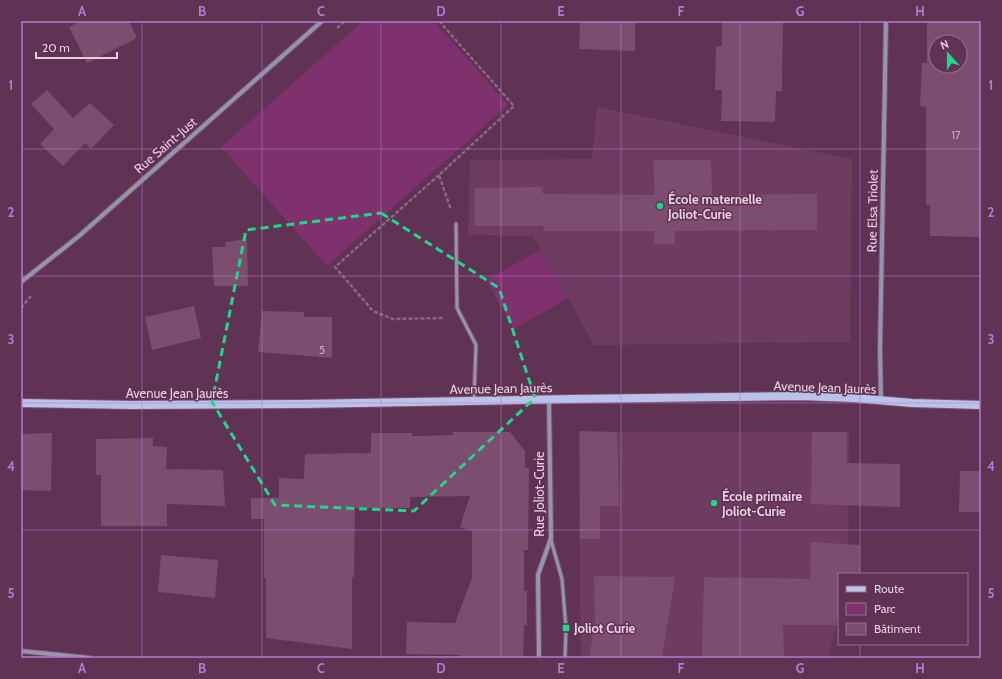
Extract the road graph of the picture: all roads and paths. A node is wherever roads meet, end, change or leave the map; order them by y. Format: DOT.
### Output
graph roads {
  1 [pos="322,21"];
  2 [pos="439,21"];
  3 [pos="886,21"];
  4 [pos="439,175"];
  5 [pos="456,224"];
  6 [pos="21,282"];
  7 [pos="462,318"];
  8 [pos="549,399"];
  9 [pos="881,400"];
  10 [pos="474,401"];
  11 [pos="21,403"];
  12 [pos="981,405"];
  13 [pos="551,538"];
  14 [pos="21,651"];
  15 [pos="90,658"];
  16 [pos="539,658"];
  17 [pos="565,658"];
  1 -- 6 [label="street, Rue Saint-Just"];
  2 -- 4 [label="path"];
  3 -- 9 [label="street, Rue Elsa Triolet"];
  4 -- 5 [label="path"];
  4 -- 7 [label="path"];
  5 -- 7 [label="lane"];
  7 -- 10 [label="lane"];
  8 -- 9 [label="main road, Avenue Jean Jaurès"];
  8 -- 10 [label="main road, Avenue Jean Jaurès"];
  8 -- 13 [label="street, Rue Joliot-Curie"];
  9 -- 12 [label="main road, Avenue Jean Jaurès"];
  10 -- 11 [label="main road, Avenue Jean Jaurès"];
  13 -- 16 [label="street, Rue Joliot-Curie"];
  13 -- 17 [label="lane"];
  14 -- 15 [label="street"];
}
